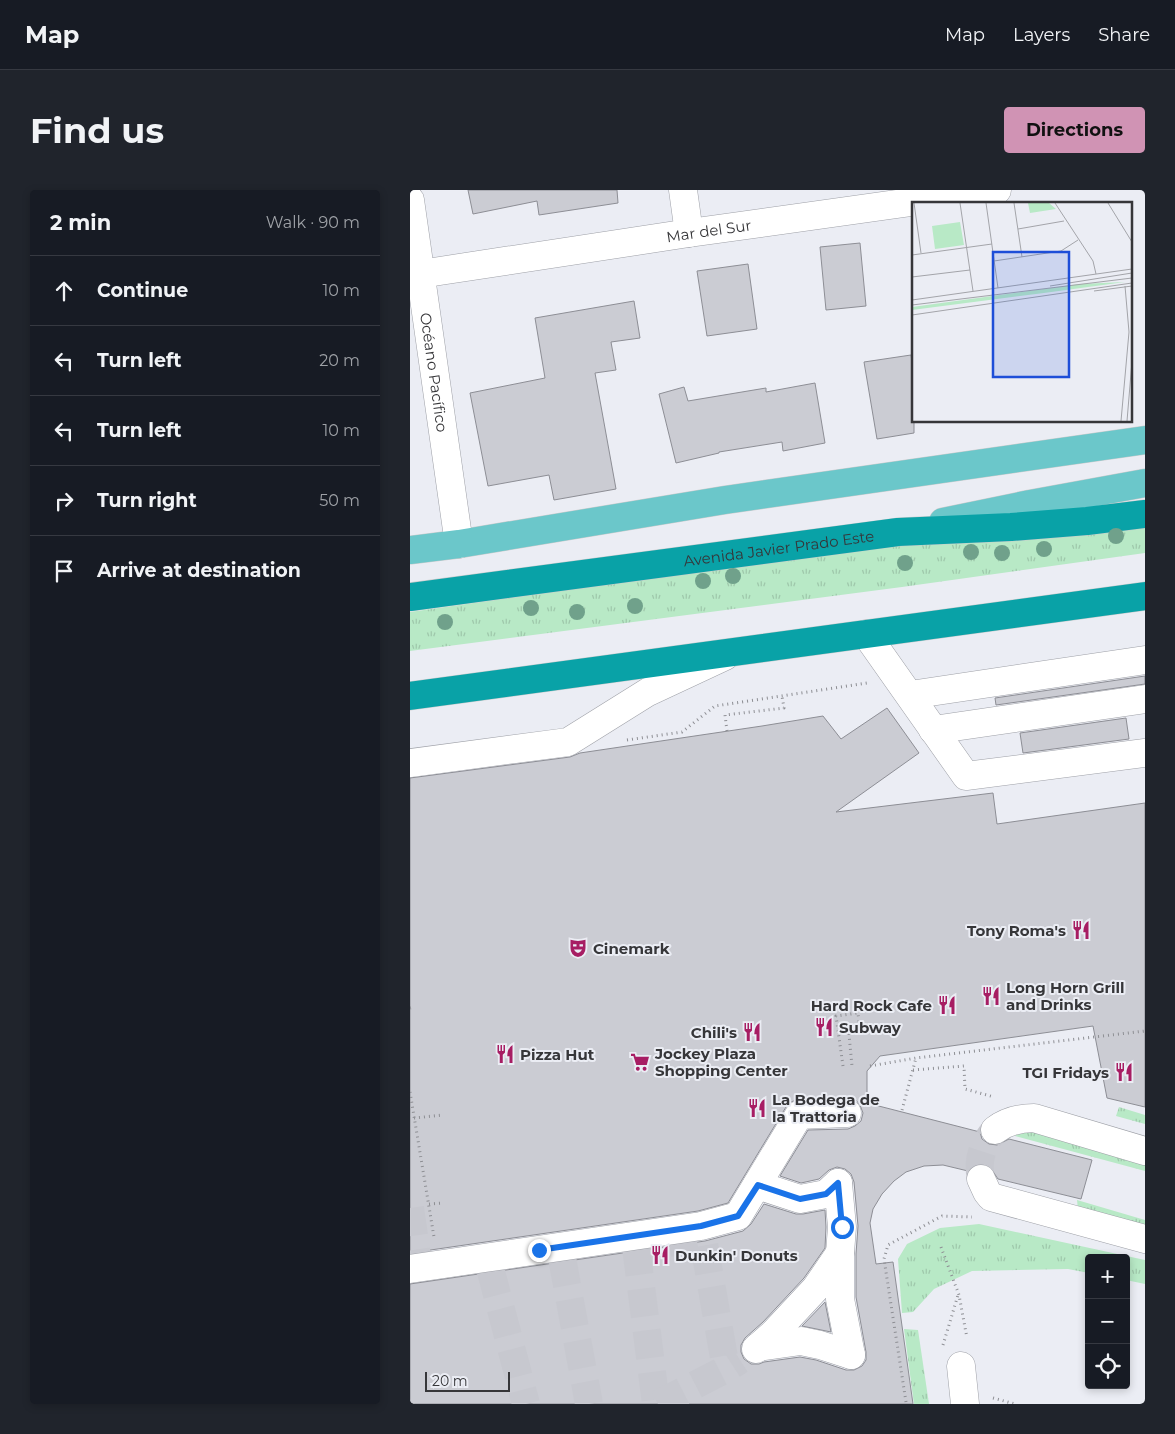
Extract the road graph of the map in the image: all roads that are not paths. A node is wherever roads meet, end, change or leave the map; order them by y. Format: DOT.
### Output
graph roads {
  1 [pos="683,190"];
  2 [pos="997,190"];
  3 [pos="410,200"];
  4 [pos="689,233"];
  5 [pos="420,274"];
  6 [pos="1145,440"];
  7 [pos="1141,482"];
  8 [pos="1145,514"];
  9 [pos="898,532"];
  10 [pos="459,544"];
  11 [pos="410,550"];
  12 [pos="1145,596"];
  13 [pos="410,597"];
  14 [pos="866,634"];
  15 [pos="733,652"];
  16 [pos="1145,660"];
  17 [pos="904,687"];
  18 [pos="410,696"];
  19 [pos="1145,699"];
  20 [pos="933,730"];
  21 [pos="1145,753"];
  22 [pos="410,763"];
  23 [pos="847,1113"];
  24 [pos="995,1130"];
  25 [pos="1145,1150"];
  26 [pos="981,1180"];
  27 [pos="758,1185"];
  28 [pos="1145,1239"];
  29 [pos="840,1253"];
  30 [pos="410,1269"];
  31 [pos="961,1366"];
  32 [pos="965,1404"];
  1 -- 4 [label="street"];
  2 -- 4 [label="street, Mar del Sur"];
  3 -- 5 [label="street, Océano Pacífico"];
  4 -- 5 [label="street, Mar del Sur"];
  5 -- 10 [label="street, Océano Pacífico"];
  6 -- 10 [label="main road"];
  7 -- 9 [label="main road, Avenida Javier Prado Este"];
  8 -- 9 [label="highway"];
  9 -- 13 [label="highway, Avenida Javier Prado Este"];
  10 -- 11 [label="main road"];
  12 -- 14 [label="highway"];
  14 -- 15 [label="highway"];
  14 -- 17 [label="street"];
  15 -- 18 [label="highway"];
  15 -- 22 [label="street"];
  16 -- 17 [label="street"];
  17 -- 20 [label="street"];
  19 -- 20 [label="street"];
  20 -- 21 [label="street"];
  23 -- 27 [label="street"];
  24 -- 25 [label="street"];
  26 -- 28 [label="street"];
  27 -- 29 [label="street"];
  27 -- 30 [label="street"];
  29 -- 29 [label="street"];
  31 -- 32 [label="street"];
}
